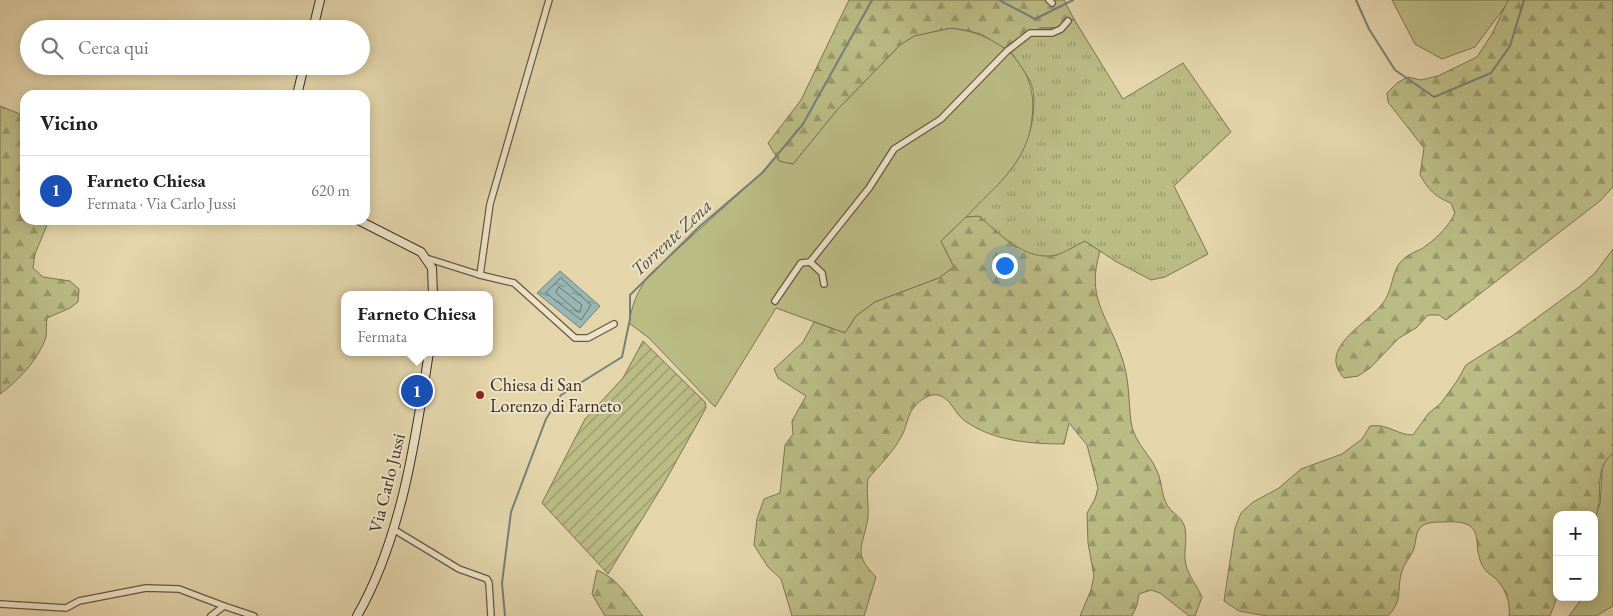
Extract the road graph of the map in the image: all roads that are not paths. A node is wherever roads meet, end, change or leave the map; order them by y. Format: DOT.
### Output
graph roads {
  1 [pos="320,0"];
  2 [pos="549,0"];
  3 [pos="315,20"];
  4 [pos="1068,21"];
  5 [pos="302,75"];
  6 [pos="298,90"];
  7 [pos="368,225"];
  8 [pos="426,258"];
  9 [pos="810,262"];
  10 [pos="480,275"];
  11 [pos="824,284"];
  12 [pos="433,291"];
  13 [pos="775,301"];
  14 [pos="614,324"];
  15 [pos="427,356"];
  16 [pos="393,529"];
  17 [pos="0,604"];
  18 [pos="224,606"];
  19 [pos="211,616"];
  20 [pos="254,616"];
  21 [pos="358,616"];
  22 [pos="491,616"];
  1 -- 3 [label="street"];
  2 -- 10 [label="street"];
  4 -- 9 [label="street"];
  5 -- 6 [label="street"];
  7 -- 8 [label="street"];
  8 -- 10 [label="street"];
  8 -- 12 [label="street"];
  9 -- 11 [label="street"];
  9 -- 13 [label="street"];
  10 -- 14 [label="street"];
  15 -- 16 [label="street, Via Carlo Jussi"];
  16 -- 21 [label="street, Via Carlo Jussi"];
  16 -- 22 [label="street"];
  17 -- 18 [label="street"];
  18 -- 19 [label="street"];
  18 -- 20 [label="street"];
}
